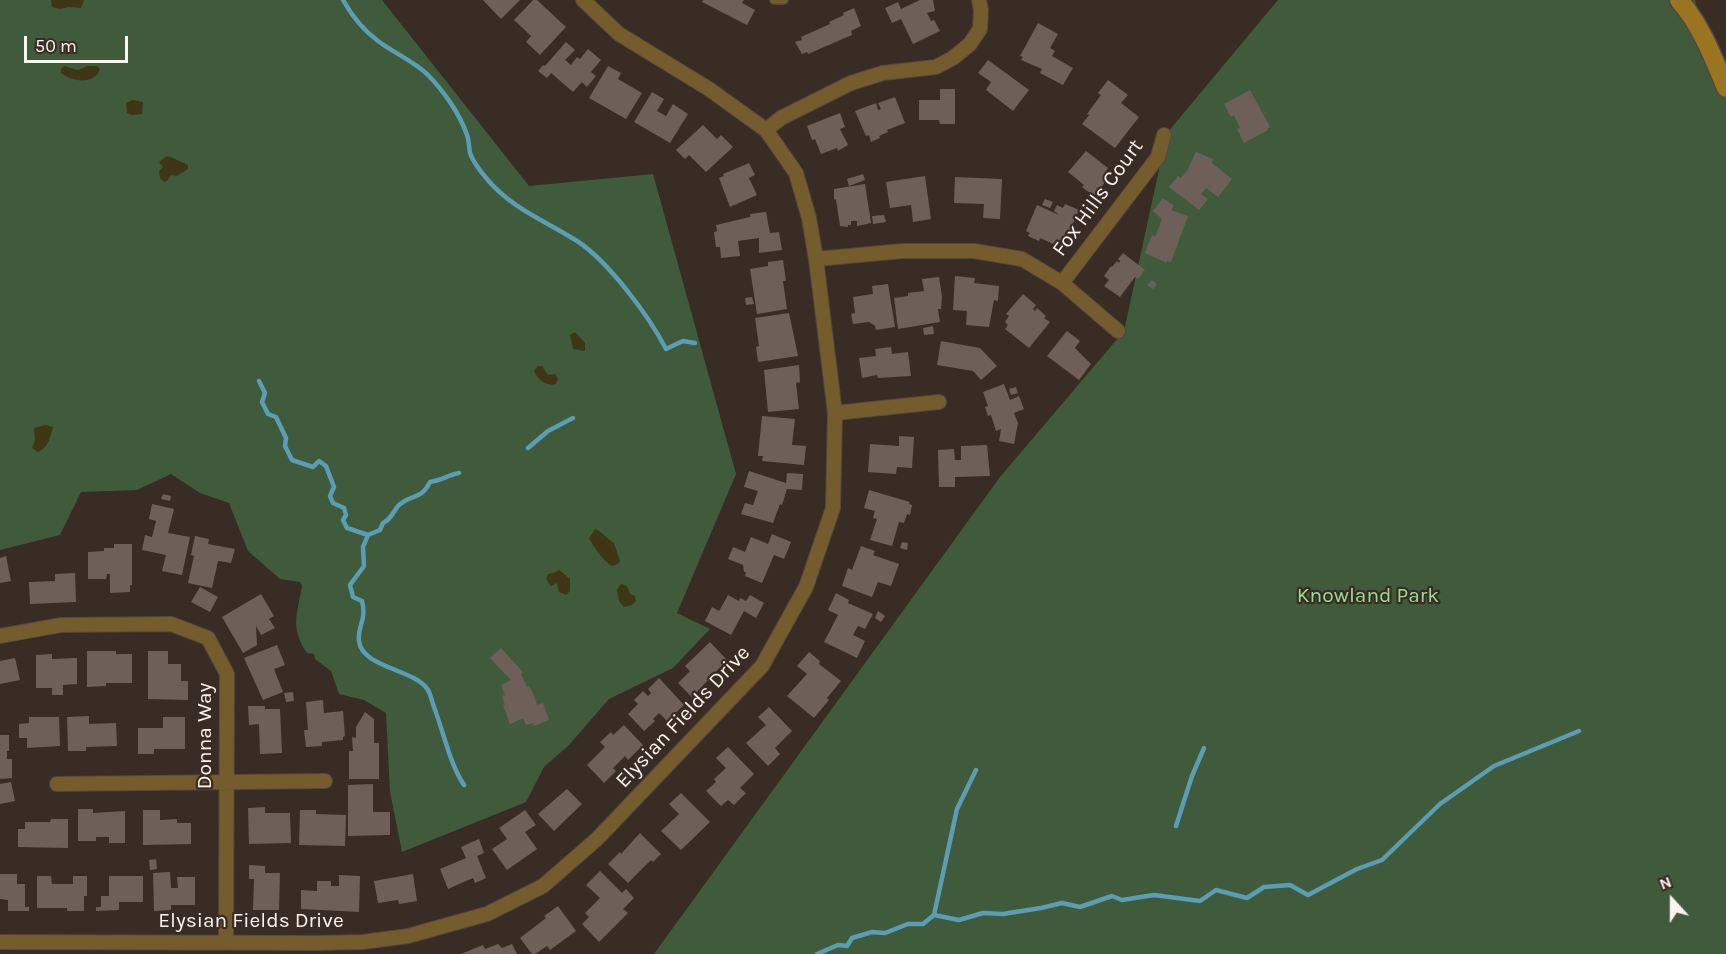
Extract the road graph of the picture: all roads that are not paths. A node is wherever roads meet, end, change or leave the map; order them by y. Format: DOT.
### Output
graph roads {
  1 [pos="583,0"];
  2 [pos="774,0"];
  3 [pos="784,0"];
  4 [pos="979,0"];
  5 [pos="1679,0"];
  6 [pos="1726,88"];
  7 [pos="766,130"];
  8 [pos="1164,135"];
  9 [pos="816,259"];
  10 [pos="1062,283"];
  11 [pos="1118,331"];
  12 [pos="939,402"];
  13 [pos="835,414"];
  14 [pos="0,636"];
  15 [pos="326,782"];
  16 [pos="226,783"];
  17 [pos="57,784"];
  18 [pos="0,942"];
  19 [pos="226,942"];
  20 [pos="62,948"];
  1 -- 7 [label="street, Elysian Fields Drive"];
  2 -- 3 [label="lane"];
  4 -- 7 [label="street"];
  5 -- 6 [label="main road"];
  7 -- 9 [label="street, Elysian Fields Drive"];
  8 -- 10 [label="street, Fox Hills Court"];
  9 -- 10 [label="street"];
  9 -- 13 [label="street, Elysian Fields Drive"];
  10 -- 11 [label="street"];
  12 -- 13 [label="street"];
  13 -- 19 [label="street, Elysian Fields Drive"];
  14 -- 16 [label="street, Donna Way"];
  15 -- 16 [label="street"];
  16 -- 17 [label="street"];
  16 -- 19 [label="street, Donna Way"];
  18 -- 20 [label="street, Elysian Fields Drive"];
  19 -- 20 [label="street, Elysian Fields Drive"];
}
